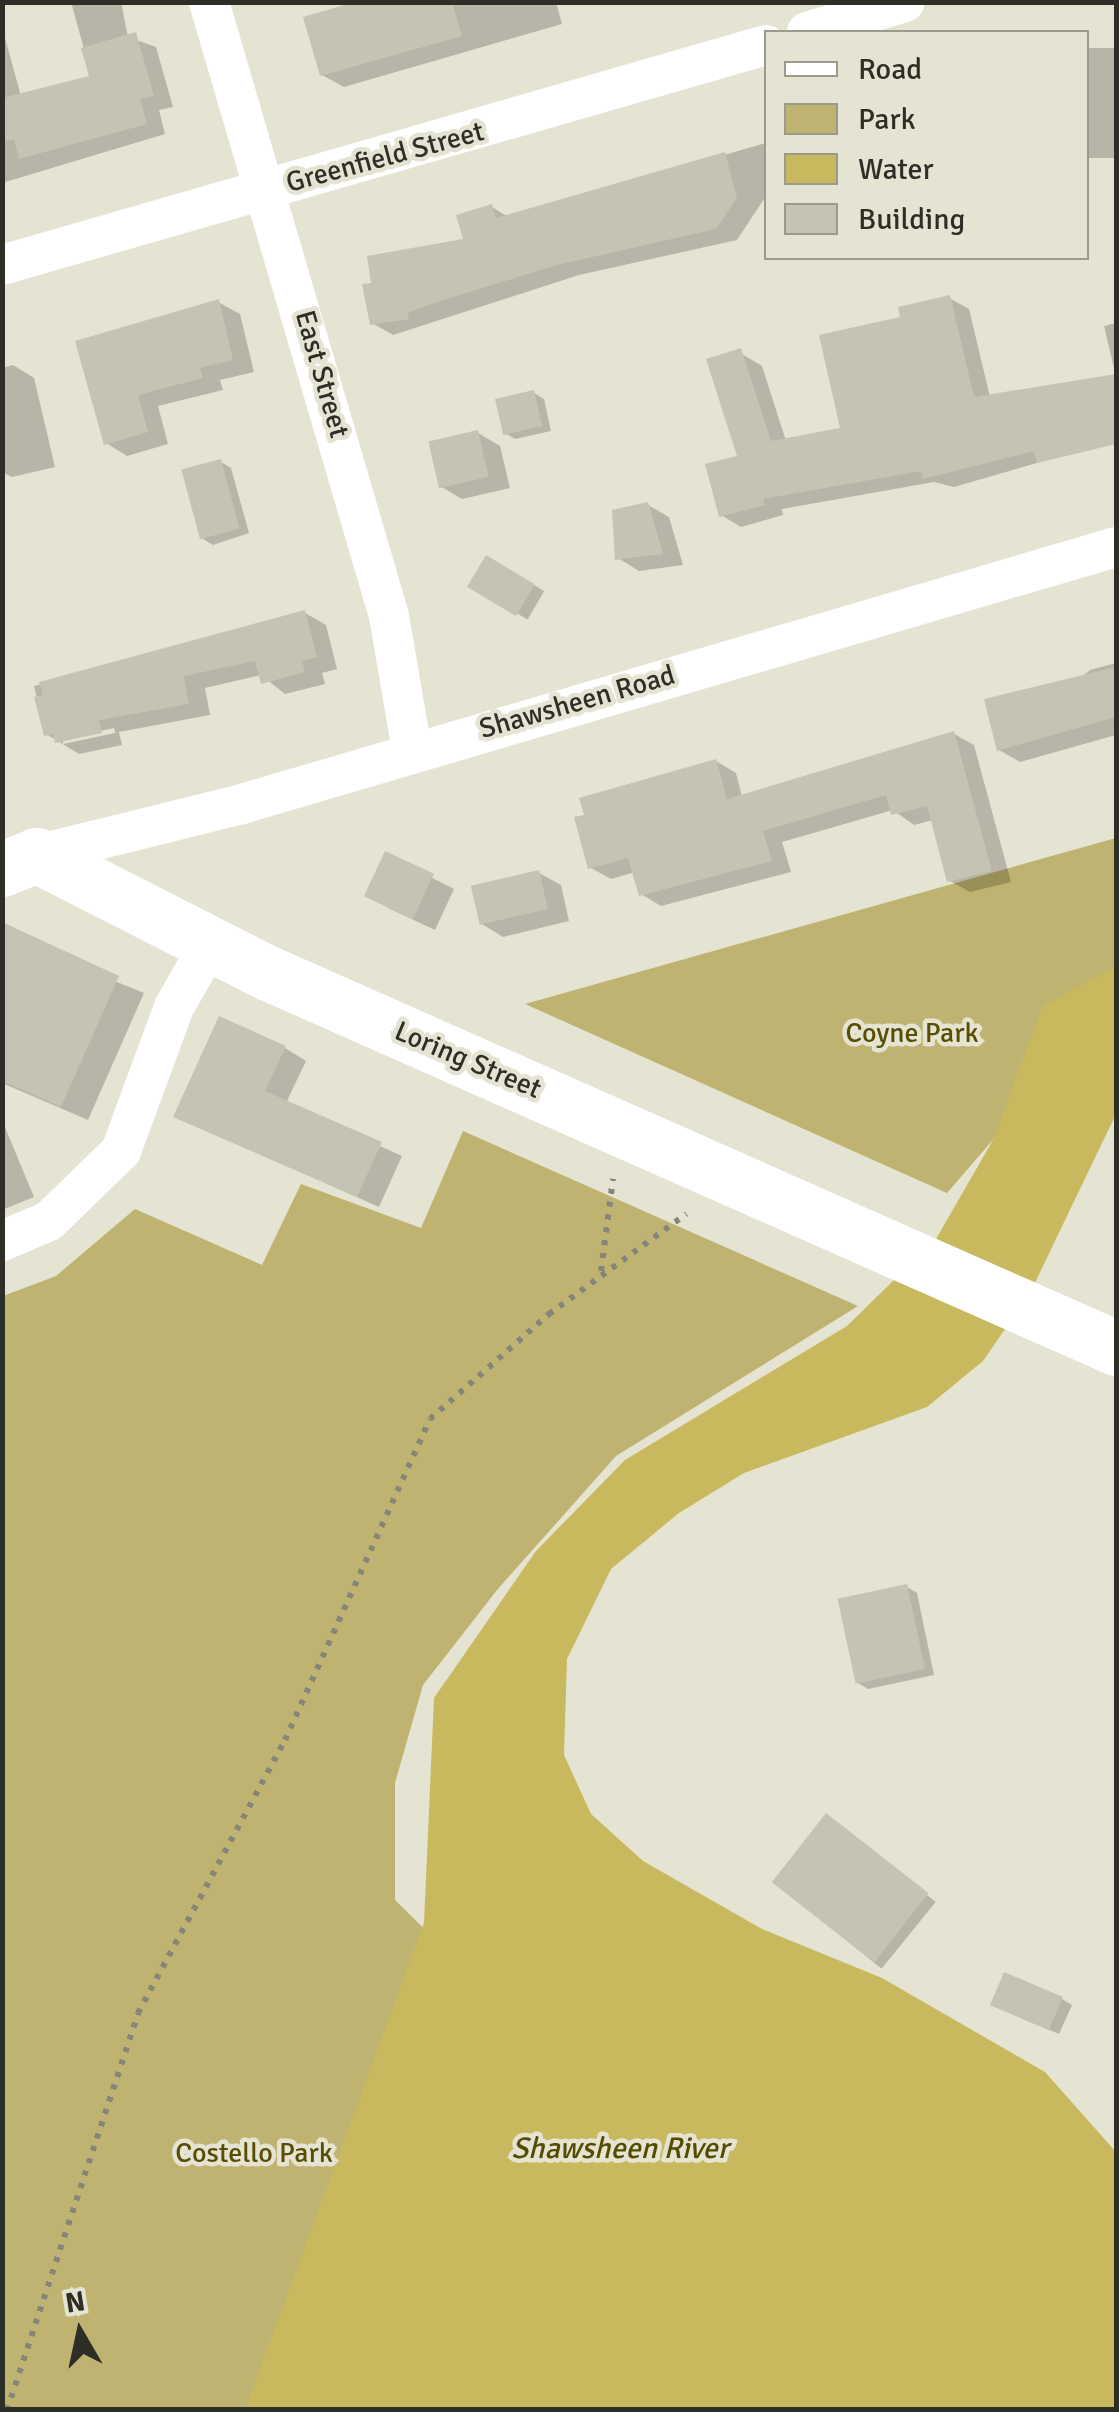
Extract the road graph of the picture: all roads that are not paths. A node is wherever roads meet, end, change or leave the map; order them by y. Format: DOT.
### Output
graph roads {
  1 [pos="209,2"];
  2 [pos="905,2"];
  3 [pos="814,30"];
  4 [pos="764,46"];
  5 [pos="266,189"];
  6 [pos="2,265"];
  7 [pos="1116,548"];
  8 [pos="412,750"];
  9 [pos="19,862"];
  10 [pos="209,946"];
  11 [pos="2,1242"];
  12 [pos="1116,1348"];
  1 -- 5 [label="street, East Street"];
  2 -- 3 [label="street"];
  4 -- 5 [label="street, Greenfield Street"];
  5 -- 6 [label="street, Greenfield Street"];
  5 -- 8 [label="street, East Street"];
  7 -- 8 [label="street, Shawsheen Road"];
  8 -- 9 [label="street, Shawsheen Road"];
  9 -- 10 [label="main road, Loring Street"];
  10 -- 11 [label="street"];
  10 -- 12 [label="main road, Loring Street"];
}
